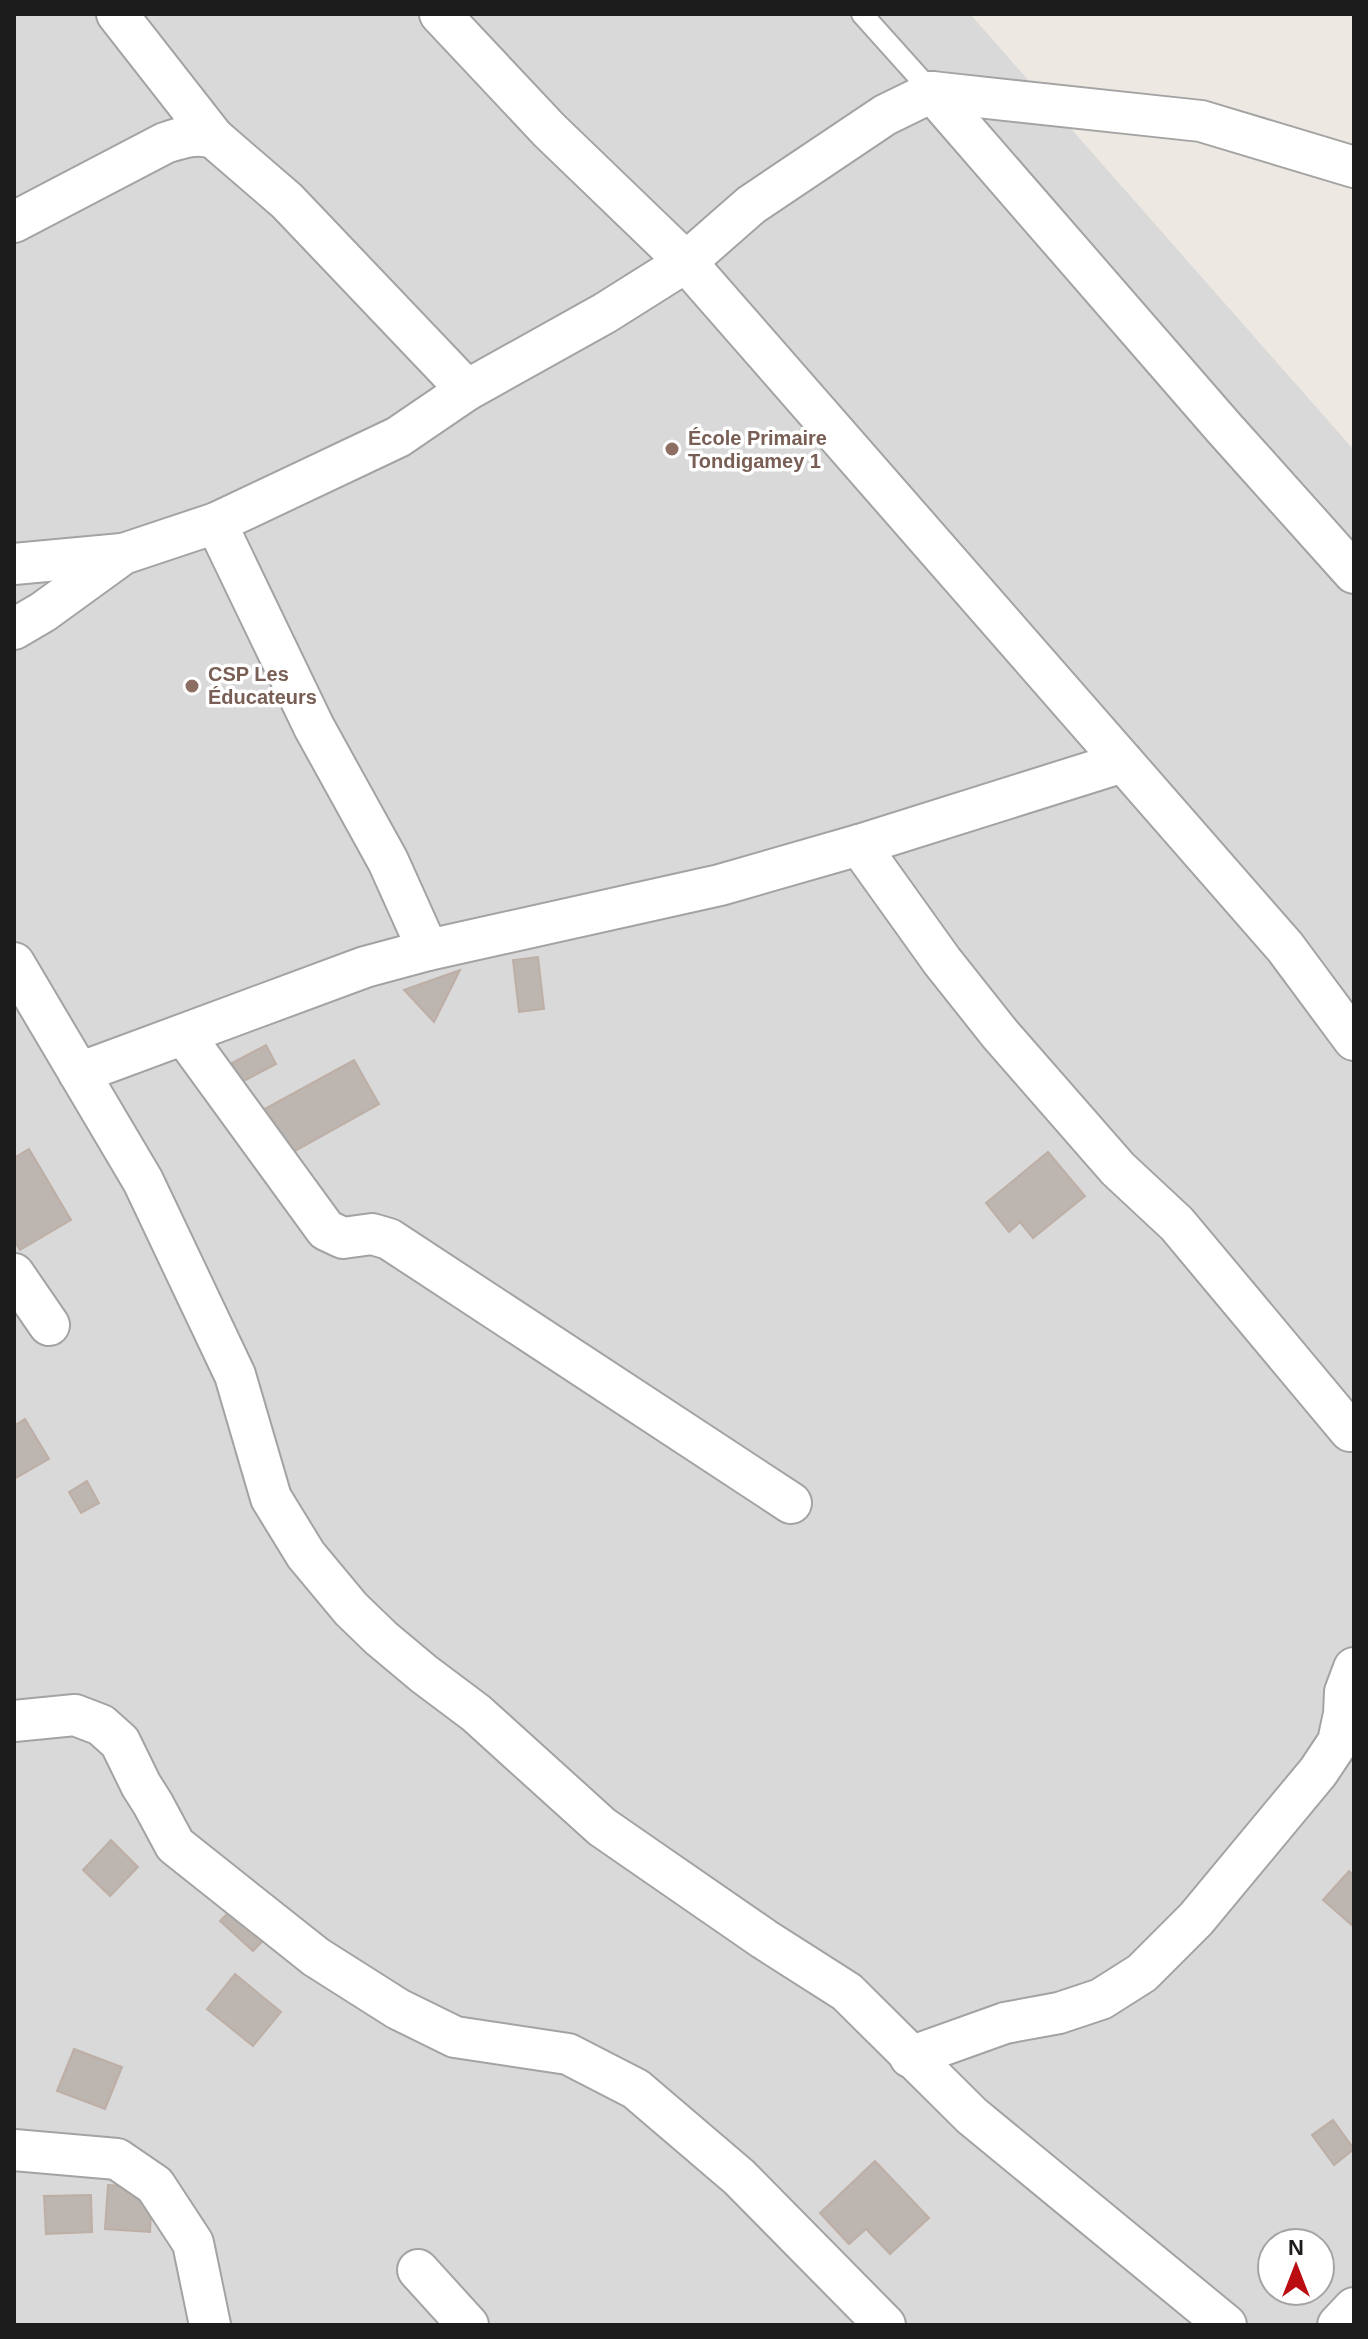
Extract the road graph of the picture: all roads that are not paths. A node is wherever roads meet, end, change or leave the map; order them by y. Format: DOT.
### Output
graph roads {
  1 [pos="117,14"];
  2 [pos="440,14"];
  3 [pos="862,14"];
  4 [pos="932,92"];
  5 [pos="214,138"];
  6 [pos="1354,167"];
  7 [pos="14,222"];
  8 [pos="686,262"];
  9 [pos="467,390"];
  10 [pos="216,523"];
  11 [pos="123,554"];
  12 [pos="14,564"];
  13 [pos="1354,573"];
  14 [pos="14,629"];
  15 [pos="1123,762"];
  16 [pos="859,845"];
  17 [pos="428,950"];
  18 [pos="14,963"];
  19 [pos="184,1035"];
  20 [pos="1354,1040"];
  21 [pos="79,1073"];
  22 [pos="14,1274"];
  23 [pos="49,1325"];
  24 [pos="1350,1431"];
  25 [pos="791,1503"];
  26 [pos="1354,1668"];
  27 [pos="1349,1720"];
  28 [pos="14,1721"];
  29 [pos="910,2057"];
  30 [pos="14,2150"];
  31 [pos="418,2270"];
  32 [pos="1354,2308"];
  33 [pos="210,2325"];
  34 [pos="468,2325"];
  35 [pos="885,2325"];
  36 [pos="1226,2325"];
  37 [pos="1338,2325"];
  1 -- 5 [label="street"];
  2 -- 8 [label="street"];
  3 -- 4 [label="lane"];
  4 -- 6 [label="street"];
  4 -- 8 [label="street"];
  4 -- 13 [label="street"];
  5 -- 7 [label="street"];
  5 -- 9 [label="street"];
  8 -- 9 [label="street"];
  8 -- 15 [label="street"];
  9 -- 10 [label="street"];
  10 -- 11 [label="street"];
  10 -- 17 [label="street"];
  11 -- 12 [label="street"];
  11 -- 14 [label="street"];
  15 -- 16 [label="street"];
  15 -- 20 [label="street"];
  16 -- 17 [label="street"];
  16 -- 24 [label="street"];
  17 -- 19 [label="street"];
  18 -- 21 [label="street"];
  19 -- 21 [label="street"];
  19 -- 25 [label="street"];
  21 -- 29 [label="street"];
  22 -- 23 [label="street"];
  26 -- 27 [label="street"];
  27 -- 29 [label="street"];
  28 -- 35 [label="street"];
  29 -- 36 [label="street"];
  30 -- 33 [label="street"];
  31 -- 34 [label="street"];
  32 -- 37 [label="street"];
}
